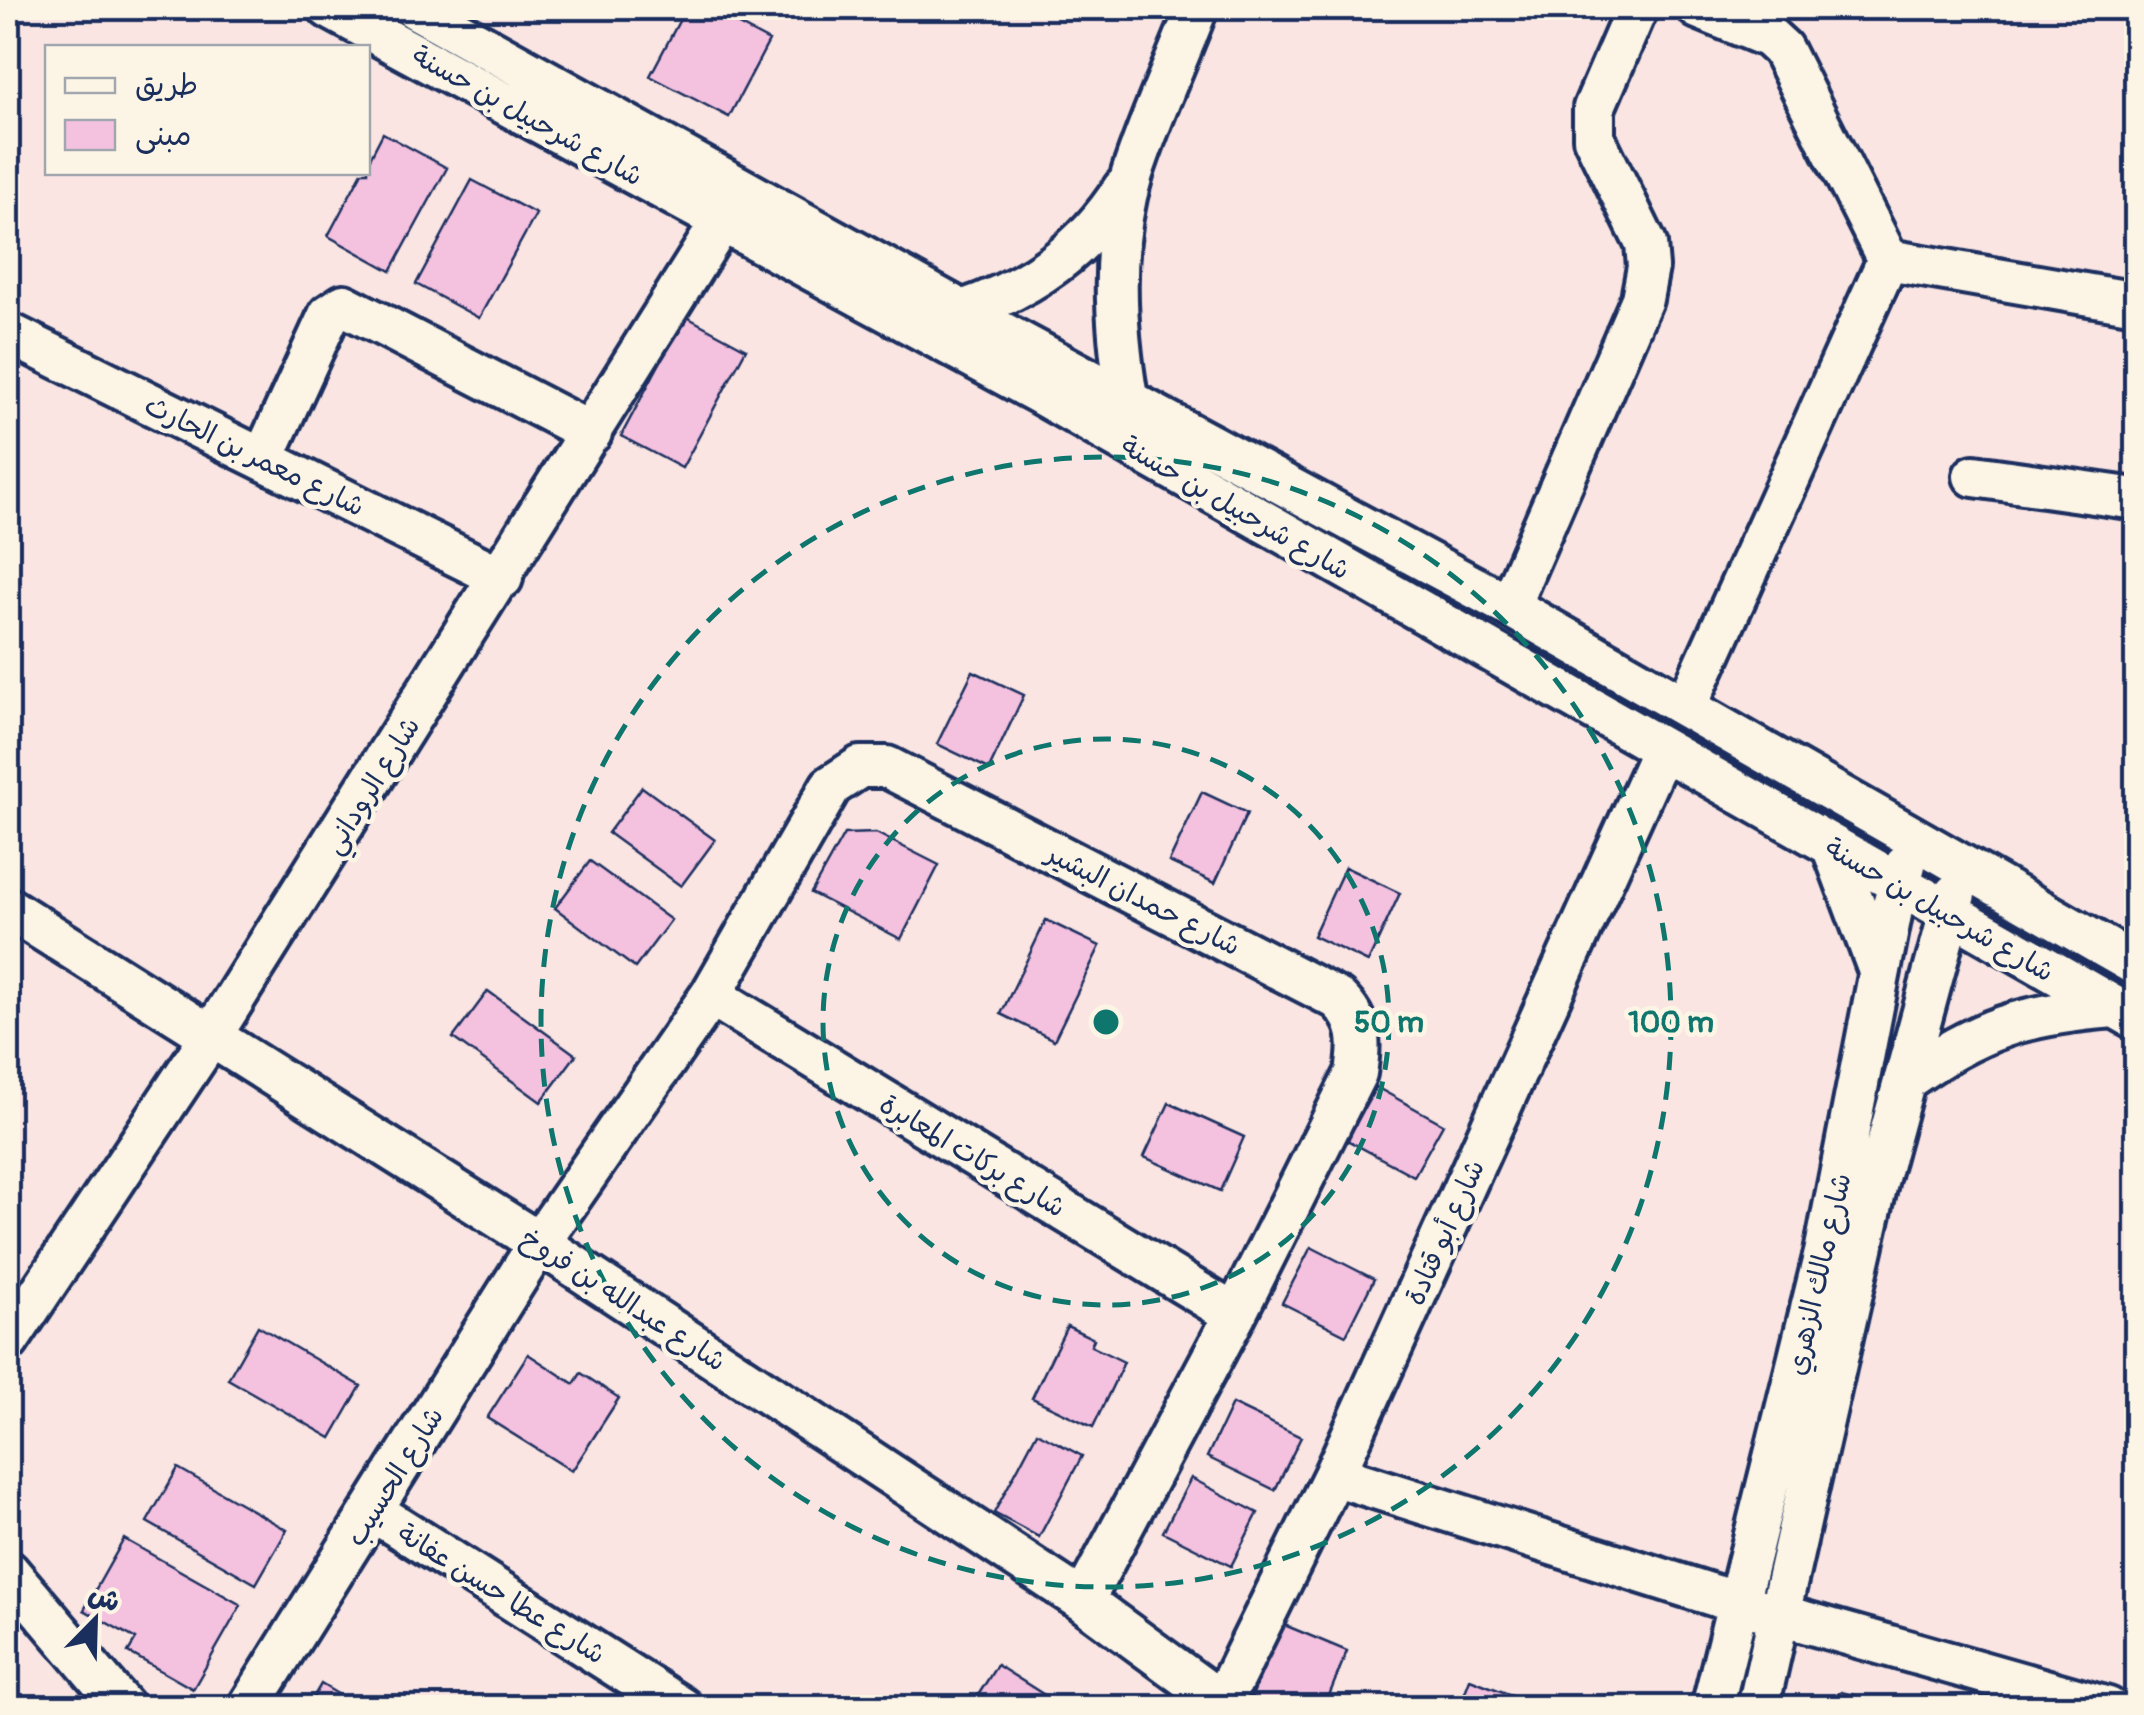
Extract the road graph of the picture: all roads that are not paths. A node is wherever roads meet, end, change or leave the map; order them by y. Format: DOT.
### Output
graph roads {
  1 [pos="329,8"];
  2 [pos="415,8"];
  3 [pos="1197,8"];
  4 [pos="1638,8"];
  5 [pos="1698,8"];
  6 [pos="1132,176"];
  7 [pos="722,221"];
  8 [pos="1888,260"];
  9 [pos="2136,303"];
  10 [pos="962,311"];
  11 [pos="8,333"];
  12 [pos="1127,398"];
  13 [pos="591,433"];
  14 [pos="263,459"];
  15 [pos="1974,476"];
  16 [pos="2136,499"];
  17 [pos="502,578"];
  18 [pos="1509,606"];
  19 [pos="1686,707"];
  20 [pos="1661,752"];
  21 [pos="1914,838"];
  22 [pos="1833,848"];
  23 [pos="1964,866"];
  24 [pos="1898,886"];
  25 [pos="8,908"];
  26 [pos="1948,916"];
  27 [pos="2136,965"];
  28 [pos="1880,974"];
  29 [pos="711,995"];
  30 [pos="2125,1013"];
  31 [pos="212,1036"];
  32 [pos="1904,1081"];
  33 [pos="539,1243"];
  34 [pos="1235,1316"];
  35 [pos="8,1341"];
  36 [pos="1334,1475"];
  37 [pos="373,1511"];
  38 [pos="8,1571"];
  39 [pos="1084,1601"];
  40 [pos="1738,1602"];
  41 [pos="1779,1614"];
  42 [pos="1224,1706"];
  43 [pos="124,1708"];
  44 [pos="248,1708"];
  45 [pos="682,1708"];
  46 [pos="1712,1708"];
  47 [pos="1758,1708"];
  48 [pos="2108,1708"];
  1 -- 7 [label="street, شارع شرحبيل بن حسنة"];
  2 -- 10 [label="street, شارع شرحبيل بن حسنة"];
  3 -- 6 [label="street"];
  4 -- 18 [label="street"];
  5 -- 8 [label="street"];
  6 -- 10 [label="street"];
  6 -- 12 [label="street"];
  7 -- 13 [label="street, شارع الروداني"];
  7 -- 20 [label="street, شارع شرحبيل بن حسنة"];
  8 -- 9 [label="street"];
  8 -- 19 [label="street"];
  10 -- 12 [label="street, شارع شرحبيل بن حسنة"];
  11 -- 14 [label="street, شارع معمر بن الحارث"];
  12 -- 18 [label="street, شارع شرحبيل بن حسنة"];
  13 -- 14 [label="street"];
  13 -- 17 [label="street, شارع الروداني"];
  14 -- 17 [label="street, شارع معمر بن الحارث"];
  15 -- 16 [label="street"];
  17 -- 31 [label="street, شارع الروداني"];
  18 -- 19 [label="street, شارع شرحبيل بن حسنة"];
  19 -- 21 [label="street, شارع شرحبيل بن حسنة"];
  20 -- 22 [label="street, شارع شرحبيل بن حسنة"];
  20 -- 36 [label="street, شارع أبو قتادة"];
  21 -- 23 [label="street, شارع شرحبيل بن حسنة"];
  21 -- 24 [label="street, شارع مالك الزهري"];
  22 -- 24 [label="street, شارع شرحبيل بن حسنة"];
  22 -- 28 [label="street"];
  23 -- 26 [label="street, شارع مالك الزهري"];
  23 -- 27 [label="street, شارع شرحبيل بن حسنة"];
  24 -- 26 [label="street, شارع شرحبيل بن حسنة"];
  24 -- 28 [label="street, شارع مالك الزهري"];
  25 -- 31 [label="street, شارع عبدالله بن فروخ"];
  26 -- 30 [label="street, شارع شرحبيل بن حسنة"];
  26 -- 32 [label="street, شارع مالك الزهري"];
  28 -- 40 [label="street, شارع مالك الزهري"];
  29 -- 33 [label="street, شارع حمدان البشير"];
  29 -- 34 [label="street, شارع بركات المعابرة"];
  29 -- 34 [label="street, شارع حمدان البشير"];
  30 -- 32 [label="street"];
  31 -- 33 [label="street, شارع عبدالله بن فروخ"];
  31 -- 35 [label="street, شارع الروداني"];
  32 -- 41 [label="street, شارع مالك الزهري"];
  33 -- 37 [label="street, شارع الحسيب"];
  33 -- 39 [label="street, شارع عبدالله بن فروخ"];
  34 -- 39 [label="street, شارع حمدان البشير"];
  36 -- 40 [label="street"];
  36 -- 42 [label="street, شارع أبو قتادة"];
  37 -- 44 [label="street, شارع الحسيب"];
  37 -- 45 [label="street, شارع عطا حسن عفانة"];
  38 -- 43 [label="street"];
  39 -- 42 [label="street, شارع عبدالله بن فروخ"];
  40 -- 41 [label="street"];
  40 -- 46 [label="street, شارع مالك الزهري"];
  41 -- 47 [label="street, شارع مالك الزهري"];
  41 -- 48 [label="street"];
}
